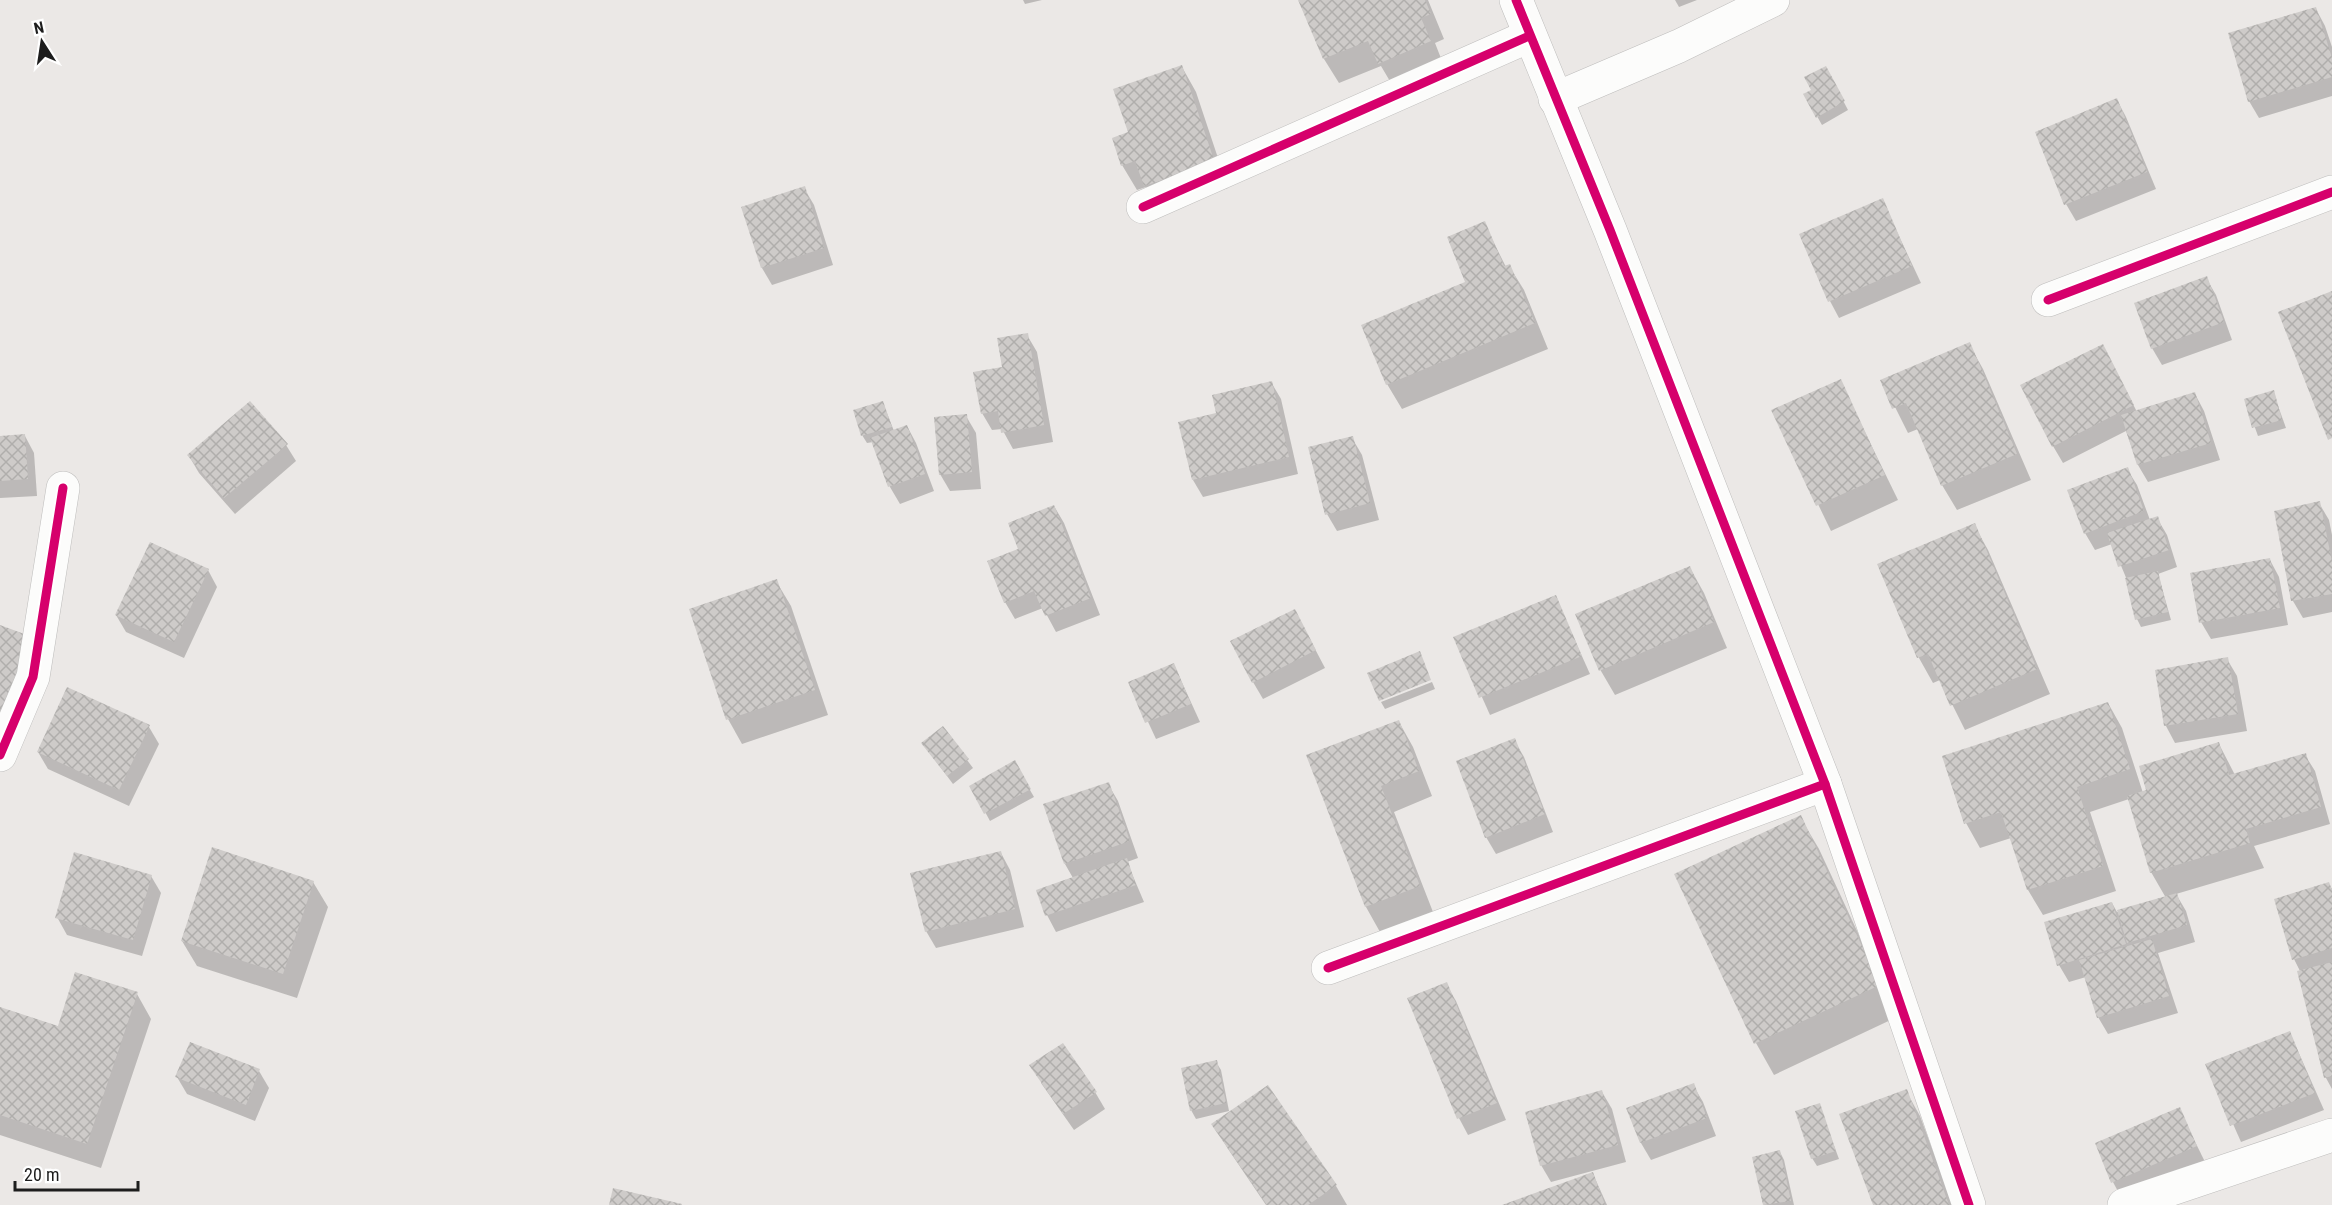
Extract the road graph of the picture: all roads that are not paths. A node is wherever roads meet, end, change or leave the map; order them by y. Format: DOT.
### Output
graph roads {
  1 [pos="1516,0"];
  2 [pos="1773,0"];
  3 [pos="1529,36"];
  4 [pos="1555,99"];
  5 [pos="2332,192"];
  6 [pos="1143,207"];
  7 [pos="2048,300"];
  8 [pos="63,488"];
  9 [pos="0,755"];
  10 [pos="1825,784"];
  11 [pos="1328,968"];
  12 [pos="2332,1135"];
  13 [pos="1969,1205"];
  14 [pos="2124,1205"];
  1 -- 3 [label="street"];
  2 -- 4 [label="street"];
  3 -- 4 [label="street"];
  3 -- 6 [label="street"];
  4 -- 10 [label="street"];
  5 -- 7 [label="street"];
  8 -- 9 [label="street"];
  10 -- 11 [label="street"];
  10 -- 13 [label="street"];
  12 -- 14 [label="street"];
}
